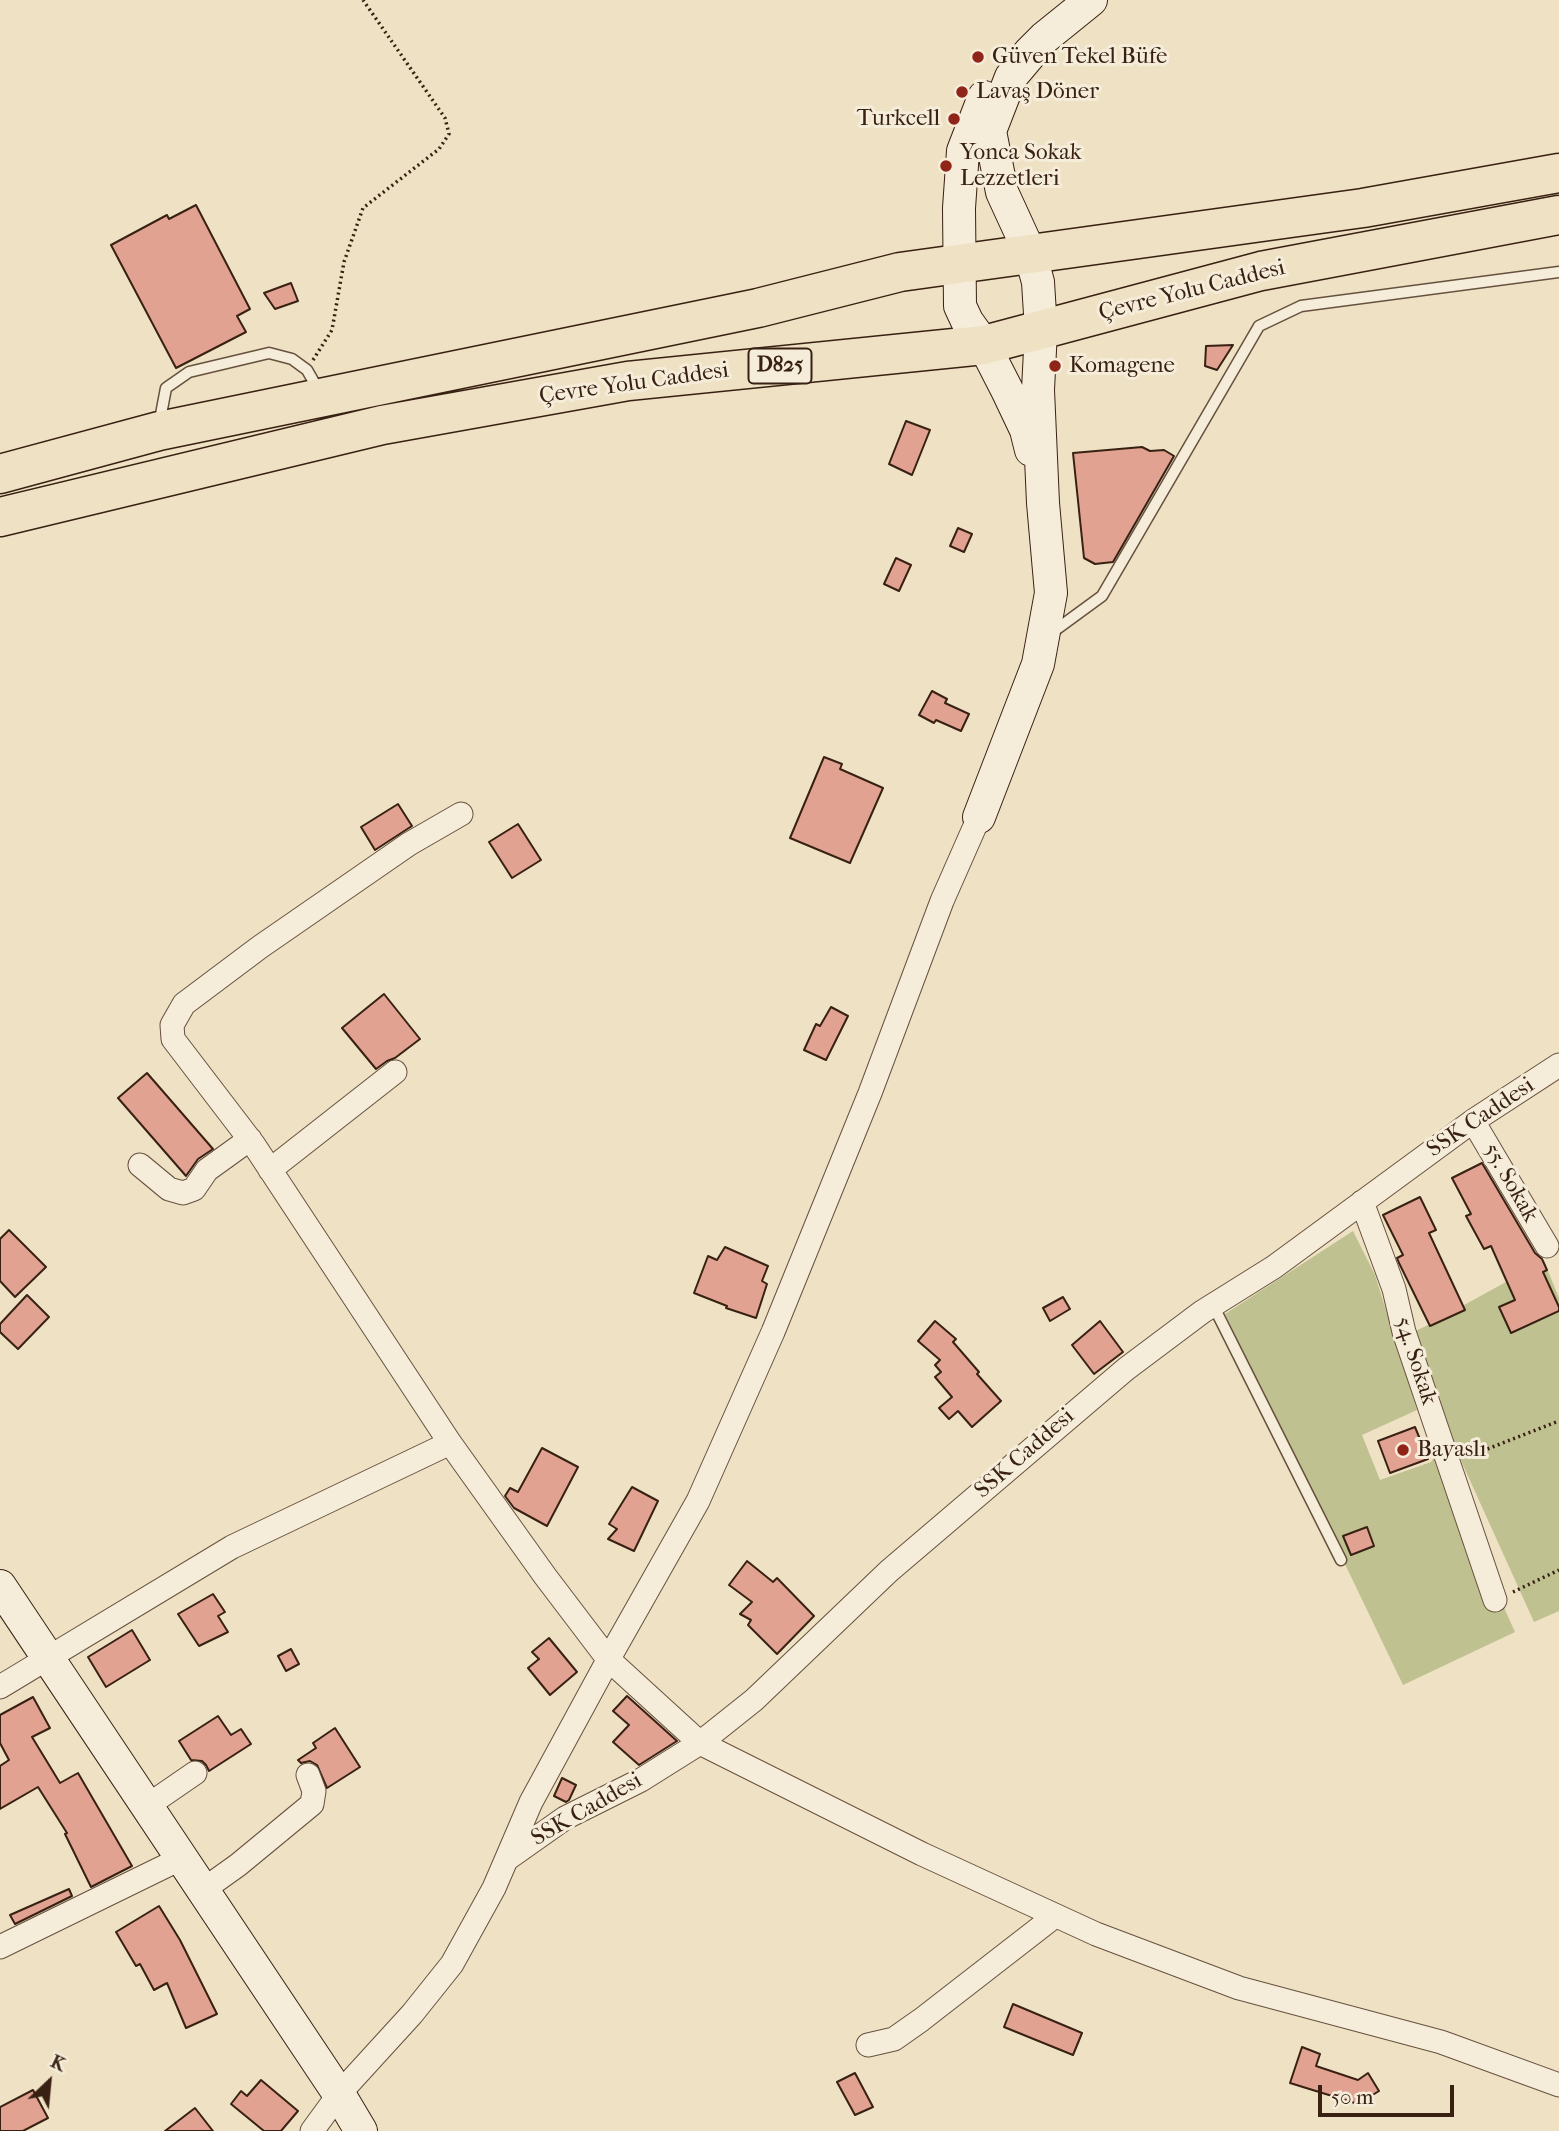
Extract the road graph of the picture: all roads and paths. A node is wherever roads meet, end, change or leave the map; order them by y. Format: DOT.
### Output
graph roads {
  1 [pos="363,0"];
  2 [pos="1091,0"];
  3 [pos="1044,38"];
  4 [pos="1559,173"];
  5 [pos="1559,215"];
  6 [pos="1030,253"];
  7 [pos="960,263"];
  8 [pos="1559,272"];
  9 [pos="1041,330"];
  10 [pos="984,345"];
  11 [pos="314,383"];
  12 [pos="159,430"];
  13 [pos="0,474"];
  14 [pos="1043,503"];
  15 [pos="0,516"];
  16 [pos="1043,640"];
  17 [pos="461,814"];
  18 [pos="979,817"];
  19 [pos="1559,1065"];
  20 [pos="395,1072"];
  21 [pos="1473,1121"];
  22 [pos="250,1139"];
  23 [pos="140,1165"];
  24 [pos="270,1170"];
  25 [pos="1362,1202"];
  26 [pos="1546,1246"];
  27 [pos="1213,1305"];
  28 [pos="1559,1421"];
  29 [pos="450,1443"];
  30 [pos="1449,1465"];
  31 [pos="1342,1560"];
  32 [pos="1559,1570"];
  33 [pos="0,1586"];
  34 [pos="1495,1600"];
  35 [pos="49,1658"];
  36 [pos="608,1659"];
  37 [pos="0,1687"];
  38 [pos="700,1743"];
  39 [pos="195,1773"];
  40 [pos="308,1775"];
  41 [pos="147,1806"];
  42 [pos="182,1858"];
  43 [pos="507,1859"];
  44 [pos="203,1890"];
  45 [pos="1055,1916"];
  46 [pos="0,1947"];
  47 [pos="868,2045"];
  48 [pos="1559,2085"];
  49 [pos="339,2094"];
  50 [pos="312,2131"];
  51 [pos="361,2131"];
  1 -- 11 [label="path"];
  2 -- 3 [label="street"];
  3 -- 6 [label="street"];
  3 -- 7 [label="street"];
  4 -- 6 [label="highway, Çevre Yolu Caddesi"];
  5 -- 9 [label="highway, Çevre Yolu Caddesi / D825"];
  6 -- 7 [label="highway, Çevre Yolu Caddesi"];
  6 -- 9 [label="street"];
  7 -- 10 [label="street"];
  7 -- 11 [label="highway, Çevre Yolu Caddesi"];
  8 -- 16 [label="lane"];
  9 -- 10 [label="highway, Çevre Yolu Caddesi / D825"];
  9 -- 14 [label="street"];
  10 -- 14 [label="street"];
  10 -- 15 [label="highway, Çevre Yolu Caddesi / D825"];
  11 -- 12 [label="highway, Çevre Yolu Caddesi"];
  11 -- 12 [label="lane"];
  12 -- 13 [label="highway, Çevre Yolu Caddesi"];
  14 -- 16 [label="street"];
  16 -- 18 [label="street"];
  17 -- 22 [label="street"];
  18 -- 36 [label="street"];
  19 -- 21 [label="street, SSK Caddesi"];
  20 -- 24 [label="street"];
  21 -- 25 [label="street, SSK Caddesi"];
  21 -- 26 [label="street, 55. Sokak"];
  22 -- 23 [label="street"];
  22 -- 24 [label="street"];
  24 -- 29 [label="street"];
  25 -- 27 [label="street, SSK Caddesi"];
  25 -- 30 [label="street, 54. Sokak"];
  27 -- 31 [label="lane"];
  27 -- 38 [label="street, SSK Caddesi"];
  28 -- 30 [label="path"];
  29 -- 35 [label="street"];
  29 -- 36 [label="street"];
  30 -- 34 [label="street, 54. Sokak"];
  32 -- 34 [label="path"];
  33 -- 35 [label="street"];
  35 -- 37 [label="street"];
  35 -- 41 [label="street"];
  36 -- 38 [label="street"];
  36 -- 43 [label="street"];
  38 -- 43 [label="street, SSK Caddesi"];
  38 -- 45 [label="street"];
  39 -- 41 [label="street"];
  40 -- 44 [label="street"];
  41 -- 42 [label="street"];
  42 -- 44 [label="street"];
  42 -- 46 [label="street"];
  43 -- 49 [label="street"];
  44 -- 49 [label="street"];
  45 -- 47 [label="street"];
  45 -- 48 [label="street"];
  49 -- 50 [label="street"];
  49 -- 51 [label="street"];
}
